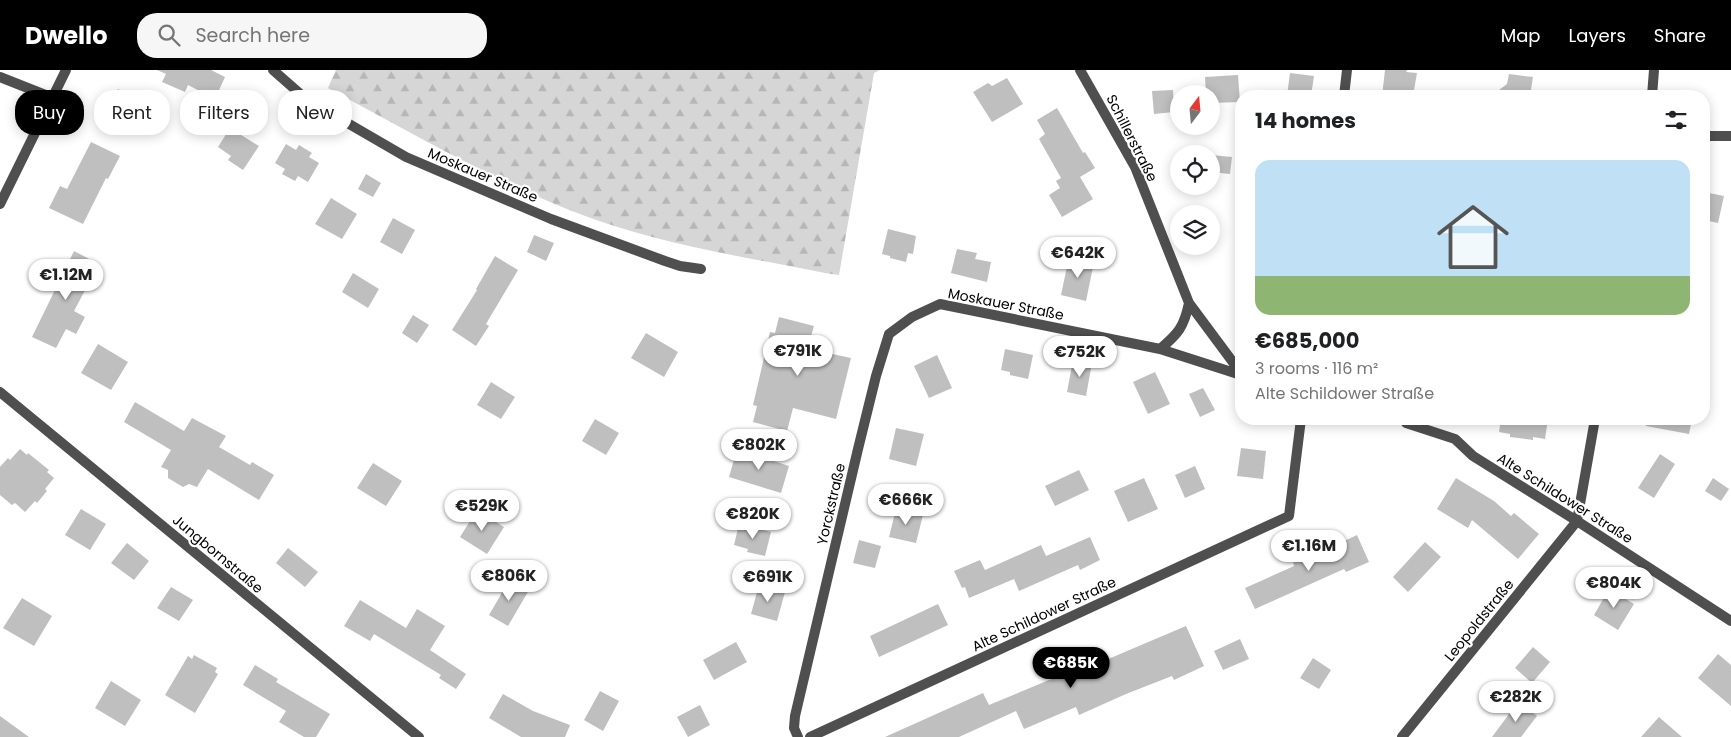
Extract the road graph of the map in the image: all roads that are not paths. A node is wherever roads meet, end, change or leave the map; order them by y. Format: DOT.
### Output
graph roads {
  1 [pos="66,70"];
  2 [pos="273,70"];
  3 [pos="1080,70"];
  4 [pos="1348,70"];
  5 [pos="1654,70"];
  6 [pos="0,77"];
  7 [pos="32,90"];
  8 [pos="56,90"];
  9 [pos="1345,90"];
  10 [pos="1652,90"];
  11 [pos="34,135"];
  12 [pos="1710,136"];
  13 [pos="1731,136"];
  14 [pos="0,204"];
  15 [pos="701,269"];
  16 [pos="1189,303"];
  17 [pos="912,317"];
  18 [pos="1160,349"];
  19 [pos="1235,365"];
  20 [pos="1235,373"];
  21 [pos="0,392"];
  22 [pos="1301,425"];
  23 [pos="1413,425"];
  24 [pos="1594,425"];
  25 [pos="1577,521"];
  26 [pos="1731,621"];
  27 [pos="419,737"];
  28 [pos="798,737"];
  29 [pos="810,737"];
  30 [pos="1402,737"];
  1 -- 8 [label="street"];
  2 -- 15 [label="street, Moskauer Straße"];
  3 -- 16 [label="street, Schillerstraße"];
  4 -- 9 [label="street"];
  5 -- 10 [label="street"];
  6 -- 7 [label="street"];
  11 -- 14 [label="street"];
  12 -- 13 [label="street"];
  16 -- 18 [label="street"];
  16 -- 19 [label="street, Schillerstraße"];
  17 -- 18 [label="street, Moskauer Straße"];
  17 -- 28 [label="street, Yorckstraße"];
  18 -- 20 [label="street, Moskauer Straße"];
  21 -- 27 [label="street, Jungbornstraße"];
  22 -- 29 [label="street, Alte Schildower Straße"];
  23 -- 25 [label="street, Alte Schildower Straße"];
  24 -- 25 [label="street"];
  25 -- 26 [label="street, Alte Schildower Straße"];
  25 -- 30 [label="street, Leopoldstraße"];
}
